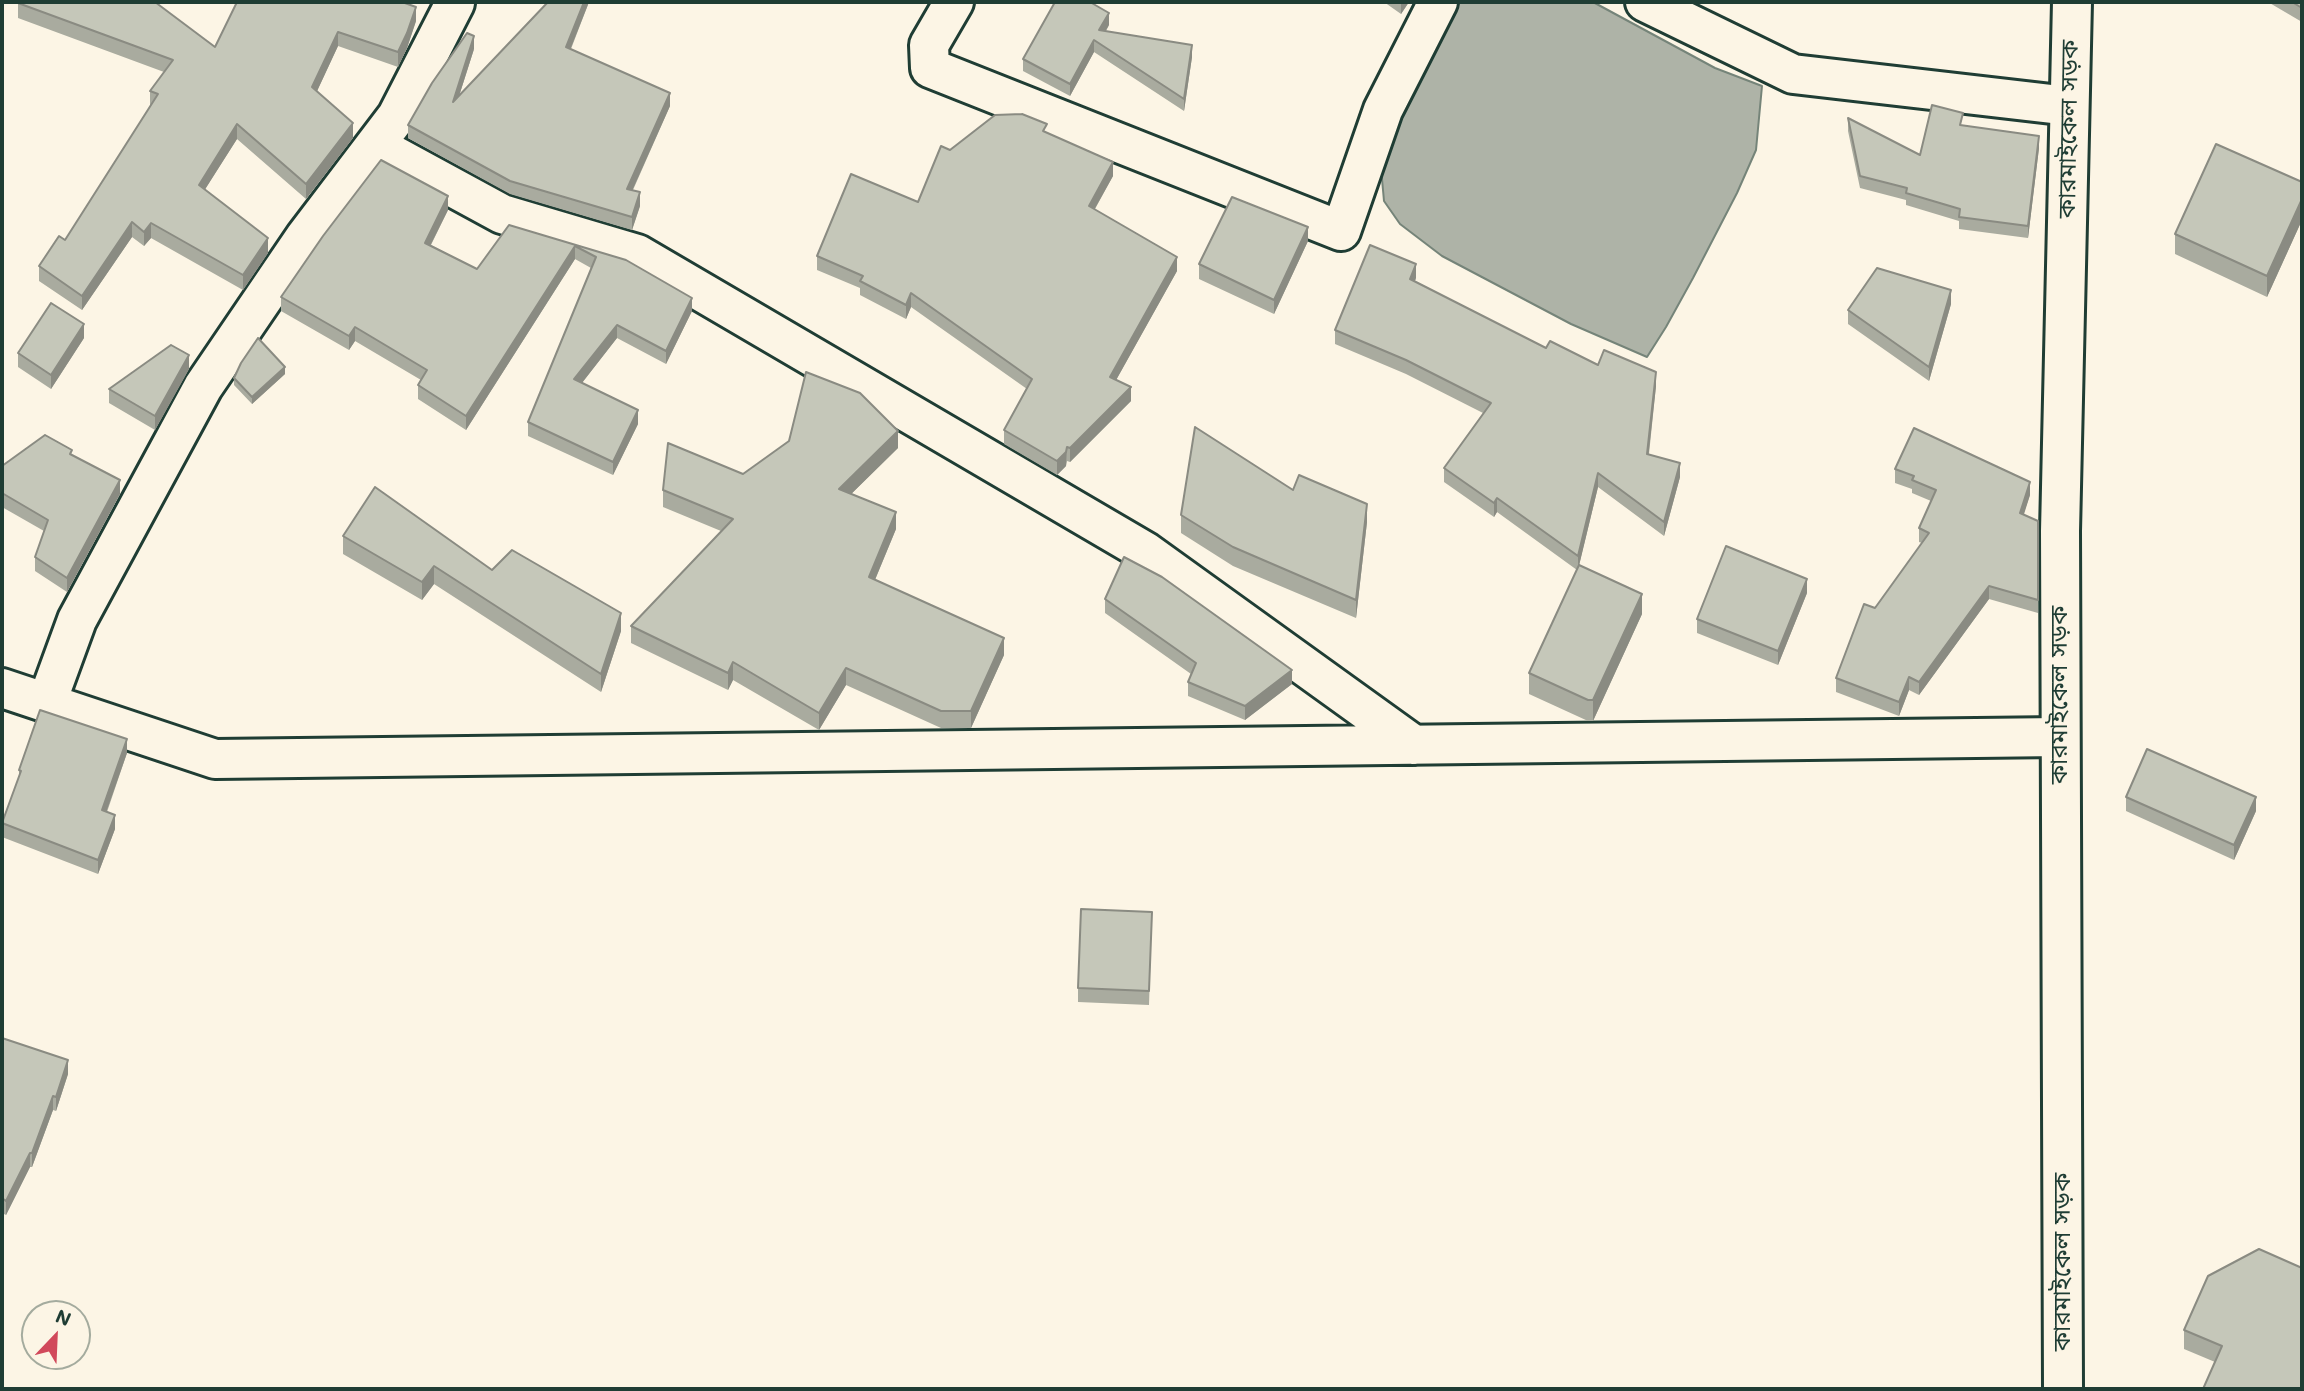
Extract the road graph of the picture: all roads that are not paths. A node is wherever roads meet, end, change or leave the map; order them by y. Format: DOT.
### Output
graph roads {
  1 [pos="452,2"];
  2 [pos="954,2"];
  3 [pos="1438,2"];
  4 [pos="1645,2"];
  5 [pos="2071,2"];
  6 [pos="2069,106"];
  7 [pos="375,145"];
  8 [pos="2,688"];
  9 [pos="47,702"];
  10 [pos="2060,737"];
  11 [pos="1414,745"];
  12 [pos="2063,1389"];
  1 -- 7 [label="street"];
  2 -- 3 [label="street"];
  4 -- 6 [label="street"];
  5 -- 6 [label="street, কারমাইকেল সড়ক"];
  6 -- 10 [label="street, কারমাইকেল সড়ক"];
  7 -- 9 [label="street"];
  7 -- 11 [label="street"];
  8 -- 9 [label="street"];
  9 -- 11 [label="street"];
  10 -- 11 [label="street"];
  10 -- 12 [label="street, কারমাইকেল সড়ক"];
}
